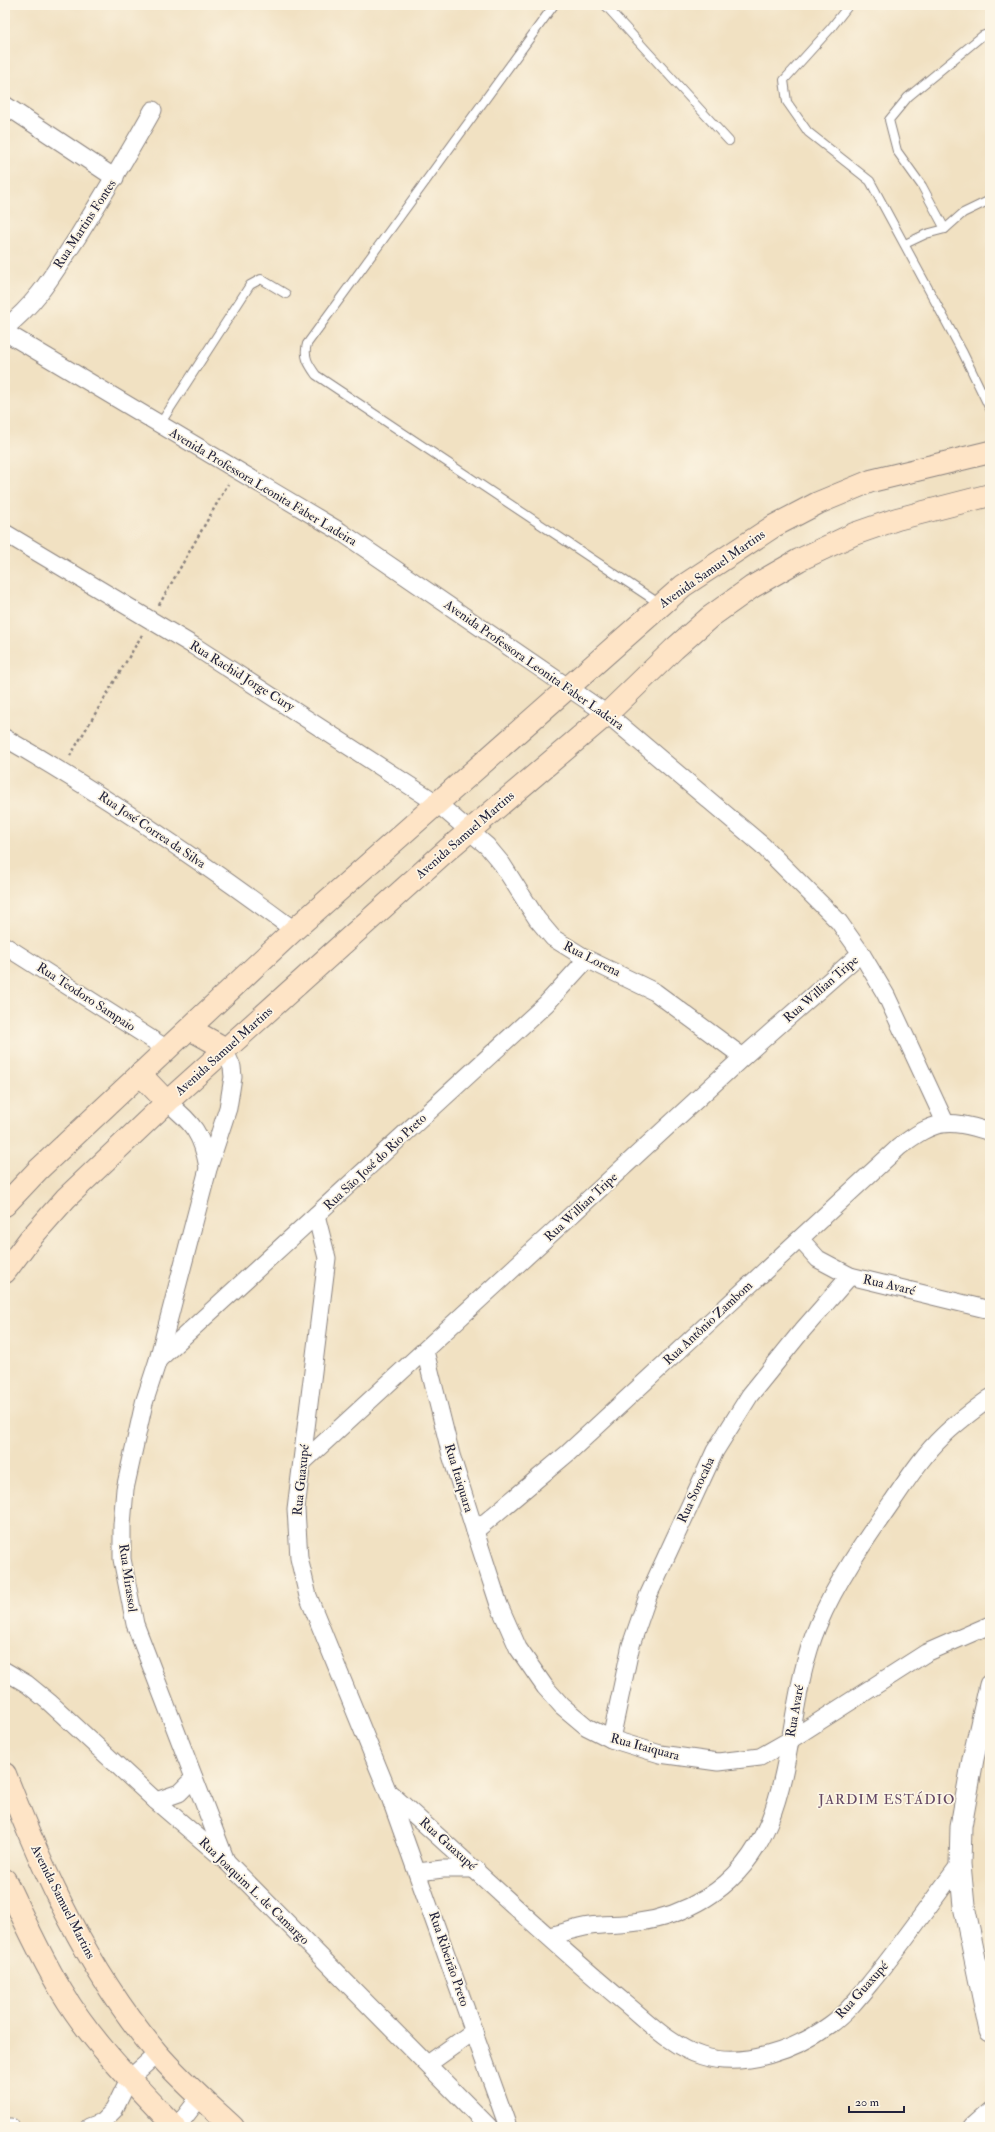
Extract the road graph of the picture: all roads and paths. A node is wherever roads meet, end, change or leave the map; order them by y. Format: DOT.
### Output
graph roads {
  1 [pos="554,5"];
  2 [pos="605,5"];
  3 [pos="849,5"];
  4 [pos="990,33"];
  5 [pos="5,105"];
  6 [pos="153,110"];
  7 [pos="729,141"];
  8 [pos="115,178"];
  9 [pos="990,200"];
  10 [pos="945,229"];
  11 [pos="905,244"];
  12 [pos="286,294"];
  13 [pos="5,328"];
  14 [pos="5,332"];
  15 [pos="990,409"];
  16 [pos="160,424"];
  17 [pos="990,452"];
  18 [pos="236,469"];
  19 [pos="990,495"];
  20 [pos="5,533"];
  21 [pos="660,604"];
  22 [pos="151,619"];
  23 [pos="569,687"];
  24 [pos="607,714"];
  25 [pos="5,738"];
  26 [pos="62,770"];
  27 [pos="438,804"];
  28 [pos="470,830"];
  29 [pos="294,930"];
  30 [pos="8,952"];
  31 [pos="861,953"];
  32 [pos="587,959"];
  33 [pos="190,1029"];
  34 [pos="167,1049"];
  35 [pos="225,1051"];
  36 [pos="743,1057"];
  37 [pos="140,1074"];
  38 [pos="167,1102"];
  39 [pos="945,1122"];
  40 [pos="990,1132"];
  41 [pos="208,1169"];
  42 [pos="5,1206"];
  43 [pos="316,1215"];
  44 [pos="800,1239"];
  45 [pos="5,1272"];
  46 [pos="850,1276"];
  47 [pos="990,1310"];
  48 [pos="425,1351"];
  49 [pos="158,1360"];
  50 [pos="990,1398"];
  51 [pos="303,1462"];
  52 [pos="475,1531"];
  53 [pos="990,1625"];
  54 [pos="5,1671"];
  55 [pos="990,1685"];
  56 [pos="611,1739"];
  57 [pos="790,1740"];
  58 [pos="5,1774"];
  59 [pos="194,1778"];
  60 [pos="388,1792"];
  61 [pos="156,1801"];
  62 [pos="226,1862"];
  63 [pos="960,1864"];
  64 [pos="476,1869"];
  65 [pos="418,1872"];
  66 [pos="5,1880"];
  67 [pos="549,1936"];
  68 [pos="474,2031"];
  69 [pos="990,2031"];
  70 [pos="158,2053"];
  71 [pos="428,2064"];
  72 [pos="130,2080"];
  73 [pos="200,2097"];
  74 [pos="990,2111"];
  75 [pos="5,2127"];
  76 [pos="12,2127"];
  77 [pos="90,2127"];
  78 [pos="176,2127"];
  79 [pos="234,2127"];
  80 [pos="489,2127"];
  81 [pos="508,2127"];
  82 [pos="972,2127"];
  1 -- 21 [label="lane"];
  2 -- 7 [label="lane"];
  3 -- 11 [label="lane"];
  4 -- 10 [label="lane"];
  5 -- 8 [label="street"];
  6 -- 8 [label="street, Rua Martins Fontes"];
  8 -- 13 [label="street, Rua Martins Fontes"];
  9 -- 10 [label="lane"];
  10 -- 11 [label="lane"];
  11 -- 15 [label="lane"];
  12 -- 16 [label="lane"];
  14 -- 16 [label="street, Avenida Professora Leonita Faber Ladeira"];
  16 -- 18 [label="street, Avenida Professora Leonita Faber Ladeira"];
  17 -- 21 [label="main road, Avenida Samuel Martins"];
  18 -- 22 [label="path"];
  18 -- 23 [label="street, Avenida Professora Leonita Faber Ladeira"];
  19 -- 24 [label="main road, Avenida Samuel Martins"];
  20 -- 22 [label="street, Rua Rachid Jorge Cury"];
  21 -- 23 [label="main road, Avenida Samuel Martins"];
  22 -- 26 [label="path"];
  22 -- 27 [label="street, Rua Rachid Jorge Cury"];
  23 -- 24 [label="street, Avenida Professora Leonita Faber Ladeira"];
  23 -- 27 [label="main road, Avenida Samuel Martins"];
  24 -- 28 [label="main road, Avenida Samuel Martins"];
  24 -- 31 [label="street, Avenida Professora Leonita Faber Ladeira"];
  25 -- 26 [label="street, Rua José Correa da Silva"];
  26 -- 29 [label="street, Rua José Correa da Silva"];
  27 -- 28 [label="street, Rua Rachid Jorge Cury"];
  27 -- 29 [label="main road, Avenida Samuel Martins"];
  28 -- 32 [label="street, Rua Lorena"];
  28 -- 35 [label="main road, Avenida Samuel Martins"];
  29 -- 33 [label="main road, Avenida Samuel Martins"];
  30 -- 34 [label="street, Rua Teodoro Sampaio"];
  31 -- 36 [label="street, Rua Willian Tripe"];
  31 -- 39 [label="street, Avenida Professora Leonita Faber Ladeira"];
  32 -- 36 [label="street, Rua Lorena"];
  32 -- 43 [label="street, Rua São José do Rio Preto"];
  33 -- 34 [label="main road, Avenida Samuel Martins"];
  33 -- 35 [label="main road"];
  34 -- 37 [label="main road, Avenida Samuel Martins"];
  35 -- 38 [label="main road, Avenida Samuel Martins"];
  35 -- 41 [label="street, Rua Mirassol"];
  36 -- 48 [label="street, Rua Willian Tripe"];
  37 -- 38 [label="main road"];
  37 -- 42 [label="main road, Avenida Samuel Martins"];
  38 -- 41 [label="street"];
  38 -- 45 [label="main road, Avenida Samuel Martins"];
  39 -- 40 [label="street"];
  39 -- 44 [label="street, Rua Antônio Zambom"];
  41 -- 49 [label="street, Rua Mirassol"];
  43 -- 49 [label="street, Rua São José do Rio Preto"];
  43 -- 51 [label="street, Rua Guaxupé"];
  44 -- 46 [label="street, Rua Avaré"];
  44 -- 52 [label="street, Rua Antônio Zambom"];
  46 -- 47 [label="street, Rua Avaré"];
  46 -- 56 [label="street, Rua Sorocaba"];
  48 -- 51 [label="street, Rua Willian Tripe"];
  48 -- 52 [label="street, Rua Itaiquara"];
  49 -- 59 [label="street, Rua Mirassol"];
  50 -- 57 [label="street, Rua Avaré"];
  51 -- 60 [label="street, Rua Guaxupé"];
  52 -- 56 [label="street, Rua Itaiquara"];
  53 -- 57 [label="street, Rua Itaiquara"];
  54 -- 61 [label="street, Rua Joaquim L. de Camargo"];
  55 -- 63 [label="street"];
  56 -- 57 [label="street, Rua Itaiquara"];
  57 -- 67 [label="street, Rua Avaré"];
  58 -- 70 [label="main road, Avenida Samuel Martins"];
  59 -- 61 [label="street"];
  59 -- 62 [label="street, Rua Mirassol"];
  60 -- 64 [label="street, Rua Guaxupé"];
  60 -- 65 [label="street, Rua Ribeirão Preto"];
  61 -- 62 [label="street, Rua Joaquim L. de Camargo"];
  62 -- 71 [label="street, Rua Joaquim L. de Camargo"];
  63 -- 67 [label="street, Rua Guaxupé"];
  63 -- 69 [label="street"];
  64 -- 65 [label="street"];
  64 -- 67 [label="street, Rua Guaxupé"];
  65 -- 68 [label="street, Rua Ribeirão Preto"];
  66 -- 72 [label="main road"];
  68 -- 71 [label="street"];
  68 -- 81 [label="street, Rua Ribeirão Preto"];
  70 -- 72 [label="street"];
  70 -- 73 [label="main road, Avenida Samuel Martins"];
  71 -- 80 [label="street, Rua Joaquim L. de Camargo"];
  72 -- 77 [label="street"];
  72 -- 78 [label="main road"];
  73 -- 78 [label="street"];
  73 -- 79 [label="main road, Avenida Samuel Martins"];
  74 -- 82 [label="street"];
  75 -- 76 [label="street"];
}
